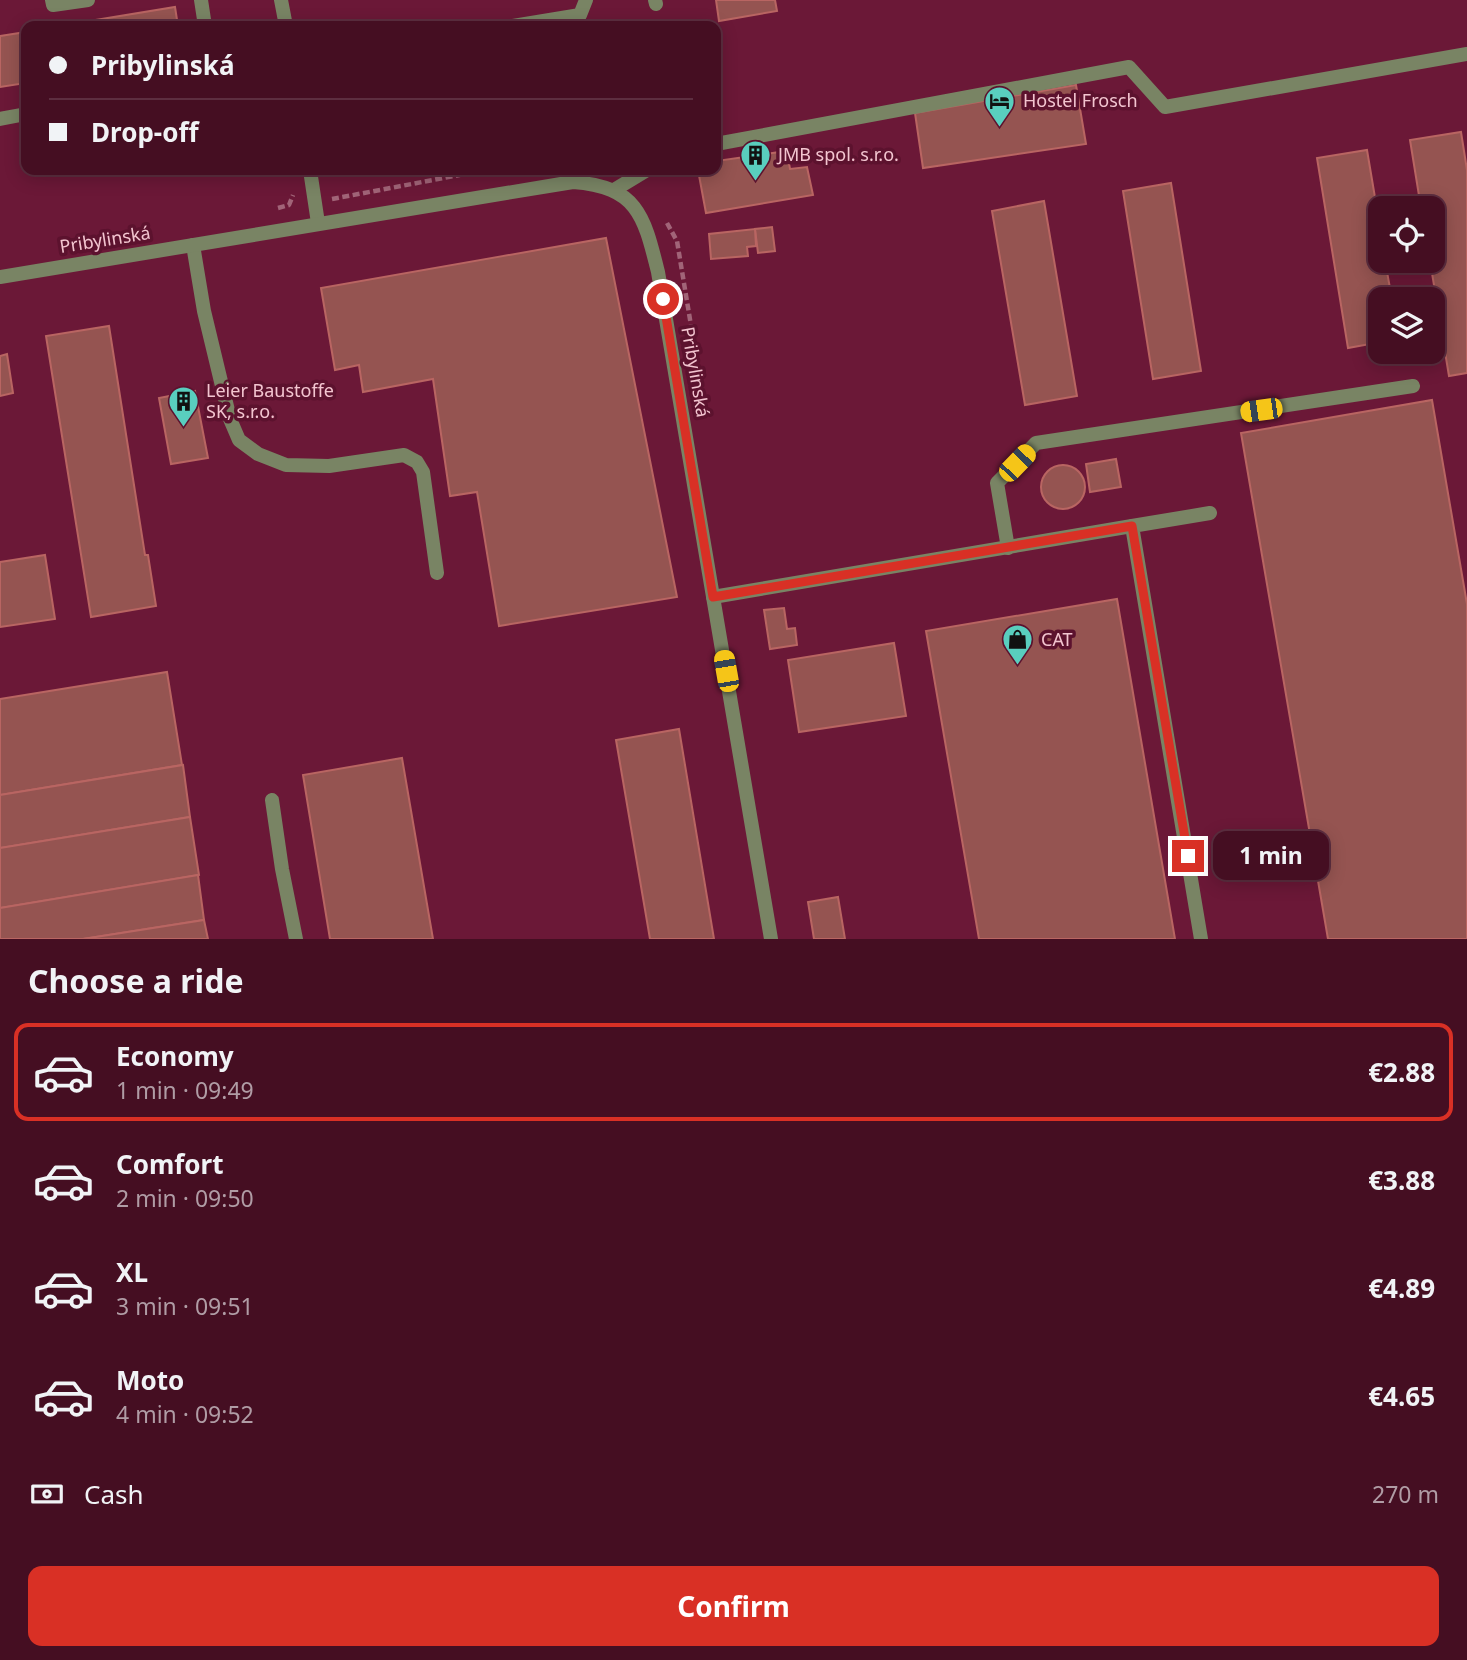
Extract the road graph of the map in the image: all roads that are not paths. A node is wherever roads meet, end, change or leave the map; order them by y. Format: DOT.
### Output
graph roads {
  1 [pos="52,0"];
  2 [pos="88,0"];
  3 [pos="201,0"];
  4 [pos="281,0"];
  5 [pos="586,0"];
  6 [pos="204,21"];
  7 [pos="285,21"];
  8 [pos="543,21"];
  9 [pos="1467,54"];
  10 [pos="21,115"];
  11 [pos="0,119"];
  12 [pos="721,143"];
  13 [pos="311,175"];
  14 [pos="639,175"];
  15 [pos="614,190"];
  16 [pos="318,223"];
  17 [pos="193,245"];
  18 [pos="0,278"];
  19 [pos="1413,386"];
  20 [pos="1210,513"];
  21 [pos="1132,526"];
  22 [pos="1008,548"];
  23 [pos="437,573"];
  24 [pos="713,597"];
  25 [pos="272,800"];
  26 [pos="296,939"];
  27 [pos="771,939"];
  28 [pos="1201,939"];
  1 -- 2 [label="street"];
  3 -- 6 [label="street"];
  4 -- 7 [label="street"];
  5 -- 8 [label="street"];
  9 -- 12 [label="street"];
  10 -- 11 [label="street"];
  13 -- 16 [label="street"];
  14 -- 15 [label="street"];
  15 -- 16 [label="street, Pribylinská"];
  15 -- 24 [label="street, Pribylinská"];
  16 -- 17 [label="street, Pribylinská"];
  17 -- 18 [label="street, Pribylinská"];
  17 -- 23 [label="street"];
  19 -- 22 [label="street"];
  20 -- 21 [label="street"];
  21 -- 22 [label="street"];
  21 -- 28 [label="street"];
  22 -- 24 [label="street"];
  24 -- 27 [label="street, Pribylinská"];
  25 -- 26 [label="street"];
}
